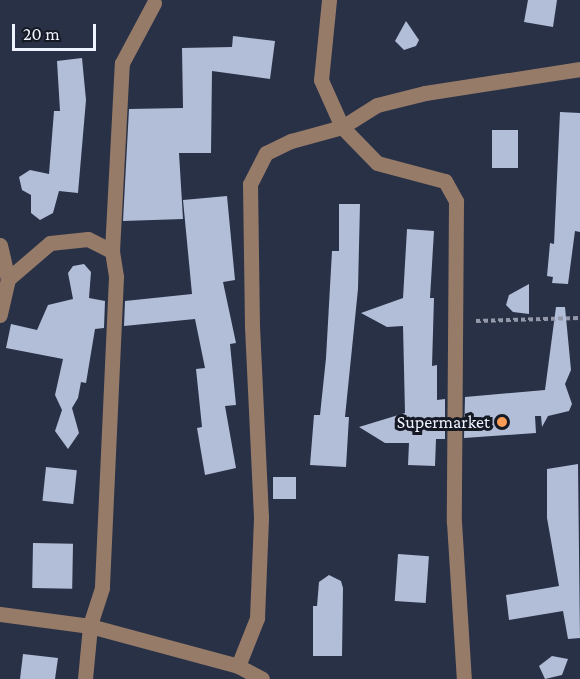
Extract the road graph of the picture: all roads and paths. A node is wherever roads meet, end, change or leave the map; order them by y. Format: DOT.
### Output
graph roads {
  1 [pos="329,0"];
  2 [pos="154,3"];
  3 [pos="580,69"];
  4 [pos="342,128"];
  5 [pos="0,244"];
  6 [pos="112,250"];
  7 [pos="8,279"];
  8 [pos="0,315"];
  9 [pos="580,318"];
  10 [pos="457,321"];
  11 [pos="0,614"];
  12 [pos="90,626"];
  13 [pos="238,666"];
  14 [pos="85,679"];
  15 [pos="262,679"];
  16 [pos="464,679"];
  1 -- 4 [label="street"];
  2 -- 6 [label="street"];
  3 -- 4 [label="street"];
  4 -- 10 [label="street"];
  4 -- 13 [label="street"];
  5 -- 7 [label="street"];
  6 -- 7 [label="street"];
  6 -- 12 [label="street"];
  7 -- 8 [label="street"];
  9 -- 10 [label="path"];
  10 -- 16 [label="street"];
  11 -- 12 [label="street"];
  12 -- 13 [label="street"];
  12 -- 14 [label="street"];
  13 -- 15 [label="street"];
}
